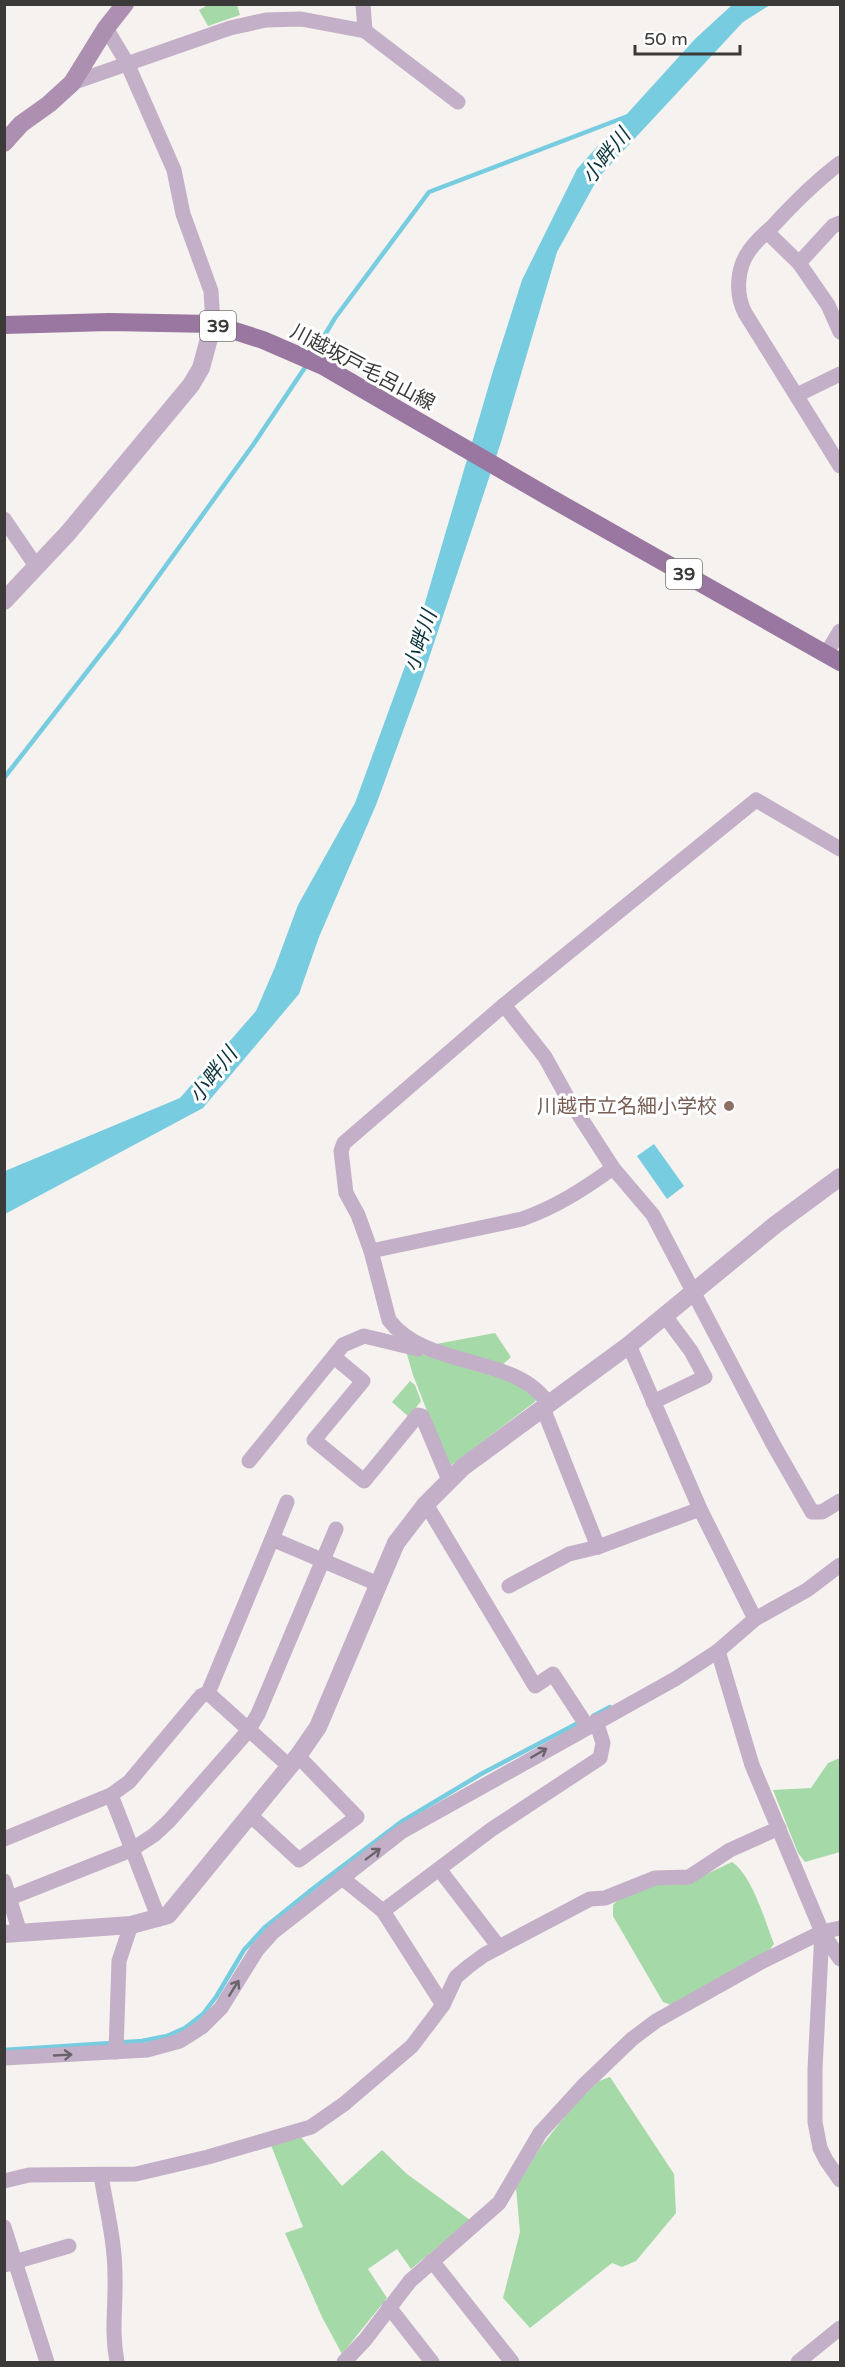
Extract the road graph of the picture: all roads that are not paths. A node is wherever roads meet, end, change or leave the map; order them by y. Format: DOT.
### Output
graph roads {
  1 [pos="125,4"];
  2 [pos="363,4"];
  3 [pos="106,28"];
  4 [pos="365,31"];
  5 [pos="127,63"];
  6 [pos="72,83"];
  7 [pos="458,102"];
  8 [pos="4,143"];
  9 [pos="840,164"];
  10 [pos="840,223"];
  11 [pos="767,232"];
  12 [pos="800,263"];
  13 [pos="834,302"];
  14 [pos="213,324"];
  15 [pos="4,325"];
  16 [pos="840,332"];
  17 [pos="840,374"];
  18 [pos="797,395"];
  19 [pos="838,457"];
  20 [pos="4,519"];
  21 [pos="36,566"];
  22 [pos="6,595"];
  23 [pos="840,631"];
  24 [pos="833,658"];
  25 [pos="840,849"];
  26 [pos="504,1005"];
  27 [pos="613,1168"];
  28 [pos="840,1177"];
  29 [pos="371,1251"];
  30 [pos="692,1293"];
  31 [pos="665,1316"];
  32 [pos="628,1346"];
  33 [pos="430,1351"];
  34 [pos="334,1357"];
  35 [pos="653,1402"];
  36 [pos="546,1406"];
  37 [pos="249,1461"];
  38 [pos="449,1480"];
  39 [pos="840,1501"];
  40 [pos="287,1502"];
  41 [pos="426,1504"];
  42 [pos="700,1509"];
  43 [pos="336,1529"];
  44 [pos="272,1539"];
  45 [pos="598,1547"];
  46 [pos="323,1560"];
  47 [pos="840,1565"];
  48 [pos="378,1584"];
  49 [pos="509,1586"];
  50 [pos="755,1619"];
  51 [pos="718,1652"];
  52 [pos="208,1692"];
  53 [pos="592,1724"];
  54 [pos="248,1731"];
  55 [pos="294,1761"];
  56 [pos="111,1795"];
  57 [pos="250,1815"];
  58 [pos="779,1828"];
  59 [pos="4,1839"];
  60 [pos="131,1850"];
  61 [pos="440,1869"];
  62 [pos="342,1878"];
  63 [pos="4,1881"];
  64 [pos="10,1898"];
  65 [pos="383,1911"];
  66 [pos="159,1919"];
  67 [pos="131,1925"];
  68 [pos="840,1928"];
  69 [pos="822,1932"];
  70 [pos="12,1934"];
  71 [pos="499,1947"];
  72 [pos="840,1959"];
  73 [pos="443,2005"];
  74 [pos="116,2046"];
  75 [pos="4,2058"];
  76 [pos="101,2175"];
  77 [pos="840,2180"];
  78 [pos="4,2181"];
  79 [pos="4,2227"];
  80 [pos="69,2246"];
  81 [pos="432,2261"];
  82 [pos="10,2263"];
  83 [pos="389,2307"];
  84 [pos="840,2328"];
  85 [pos="47,2362"];
  86 [pos="117,2362"];
  87 [pos="344,2362"];
  88 [pos="432,2362"];
  89 [pos="512,2362"];
  90 [pos="798,2362"];
  1 -- 3 [label="main road"];
  2 -- 4 [label="street"];
  3 -- 5 [label="street"];
  3 -- 6 [label="main road"];
  4 -- 5 [label="street"];
  4 -- 7 [label="street"];
  5 -- 6 [label="street"];
  5 -- 14 [label="street"];
  6 -- 8 [label="main road"];
  9 -- 11 [label="street"];
  10 -- 12 [label="street"];
  11 -- 12 [label="street"];
  11 -- 18 [label="street"];
  12 -- 13 [label="street"];
  13 -- 16 [label="street"];
  14 -- 15 [label="main road, 川越坂戸毛呂山線 / 39"];
  14 -- 21 [label="street"];
  14 -- 24 [label="main road, 川越坂戸毛呂山線 / 39"];
  17 -- 18 [label="street"];
  18 -- 19 [label="street"];
  20 -- 21 [label="street"];
  21 -- 22 [label="street"];
  23 -- 24 [label="street"];
  25 -- 26 [label="street"];
  26 -- 27 [label="street"];
  26 -- 29 [label="street"];
  27 -- 29 [label="street"];
  27 -- 30 [label="street"];
  28 -- 30 [label="street"];
  29 -- 33 [label="street"];
  30 -- 31 [label="street"];
  30 -- 39 [label="street"];
  31 -- 32 [label="street"];
  31 -- 35 [label="street"];
  32 -- 35 [label="street"];
  32 -- 36 [label="street"];
  33 -- 34 [label="street"];
  33 -- 36 [label="street"];
  34 -- 37 [label="street"];
  34 -- 38 [label="street"];
  35 -- 42 [label="street"];
  36 -- 38 [label="street"];
  36 -- 45 [label="street"];
  38 -- 41 [label="street"];
  40 -- 44 [label="street"];
  41 -- 48 [label="street"];
  41 -- 53 [label="street"];
  42 -- 45 [label="street"];
  42 -- 50 [label="street"];
  43 -- 46 [label="street"];
  44 -- 46 [label="street"];
  44 -- 52 [label="street"];
  45 -- 49 [label="street"];
  46 -- 48 [label="street"];
  46 -- 54 [label="street"];
  47 -- 50 [label="street"];
  48 -- 55 [label="street"];
  50 -- 51 [label="street"];
  51 -- 53 [label="street"];
  51 -- 58 [label="street"];
  52 -- 54 [label="street"];
  52 -- 56 [label="street"];
  53 -- 61 [label="street"];
  62 -- 53 [label="street, one-way"];
  54 -- 55 [label="street"];
  54 -- 60 [label="street"];
  55 -- 57 [label="street"];
  55 -- 57 [label="street"];
  56 -- 59 [label="street"];
  56 -- 60 [label="street"];
  57 -- 66 [label="street"];
  58 -- 69 [label="street"];
  58 -- 71 [label="street"];
  60 -- 64 [label="street"];
  60 -- 66 [label="street"];
  61 -- 65 [label="street"];
  61 -- 71 [label="street"];
  62 -- 65 [label="street"];
  74 -- 62 [label="street, one-way"];
  63 -- 64 [label="street"];
  64 -- 70 [label="street"];
  65 -- 73 [label="street"];
  66 -- 67 [label="street"];
  67 -- 70 [label="street"];
  67 -- 74 [label="street"];
  68 -- 69 [label="street"];
  69 -- 72 [label="street"];
  69 -- 77 [label="street"];
  69 -- 81 [label="street"];
  71 -- 73 [label="street"];
  73 -- 76 [label="street"];
  75 -- 74 [label="street, one-way"];
  76 -- 78 [label="street"];
  76 -- 86 [label="street"];
  79 -- 82 [label="street"];
  80 -- 82 [label="street"];
  81 -- 83 [label="street"];
  81 -- 89 [label="street"];
  82 -- 85 [label="street"];
  83 -- 87 [label="street"];
  83 -- 88 [label="street"];
  84 -- 90 [label="street"];
}
